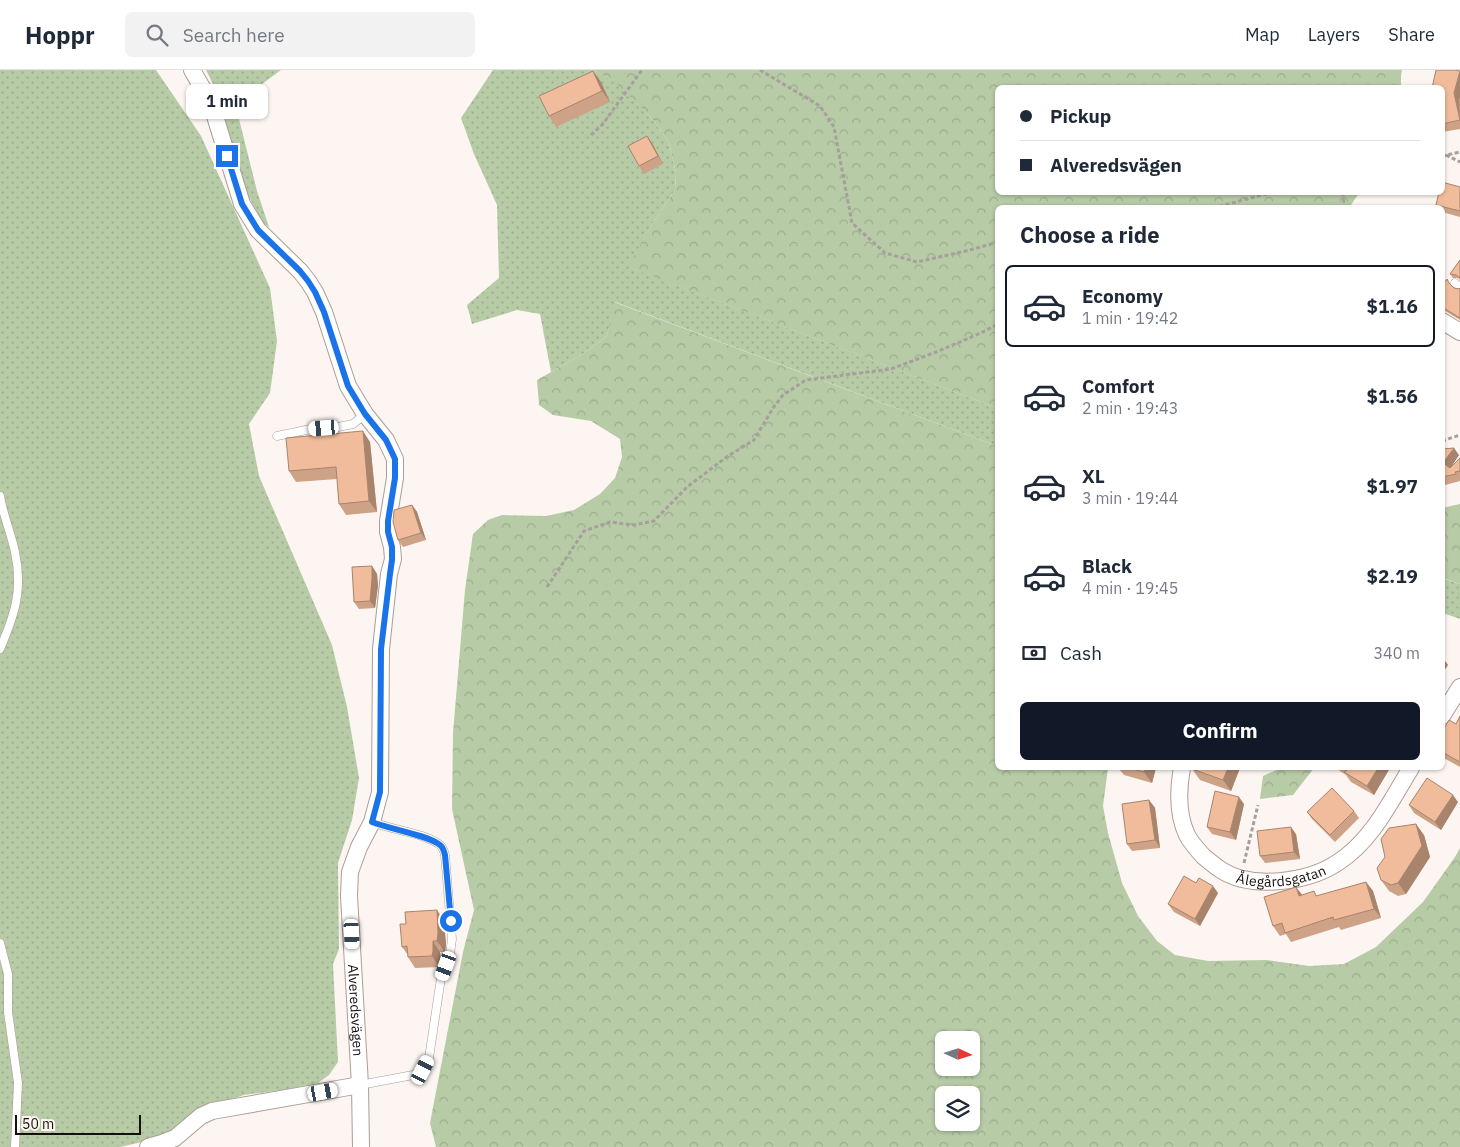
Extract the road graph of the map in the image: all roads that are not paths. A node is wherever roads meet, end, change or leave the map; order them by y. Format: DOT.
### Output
graph roads {
  1 [pos="192,70"];
  2 [pos="1445,323"];
  3 [pos="1460,332"];
  4 [pos="365,414"];
  5 [pos="278,436"];
  6 [pos="0,496"];
  7 [pos="0,649"];
  8 [pos="1460,687"];
  9 [pos="1445,711"];
  10 [pos="1182,770"];
  11 [pos="1410,770"];
  12 [pos="372,822"];
  13 [pos="0,943"];
  14 [pos="360,1085"];
  15 [pos="15,1147"];
  16 [pos="148,1147"];
  17 [pos="361,1147"];
  1 -- 4 [label="street, Alveredsvägen"];
  2 -- 3 [label="street"];
  4 -- 5 [label="lane"];
  4 -- 12 [label="street, Alveredsvägen"];
  6 -- 7 [label="lane"];
  8 -- 9 [label="street"];
  10 -- 11 [label="street, Ålegårdsgatan"];
  12 -- 14 [label="street, Alveredsvägen"];
  12 -- 14 [label="lane"];
  13 -- 15 [label="lane"];
  14 -- 16 [label="street"];
  14 -- 17 [label="street, Alveredsvägen"];
}
